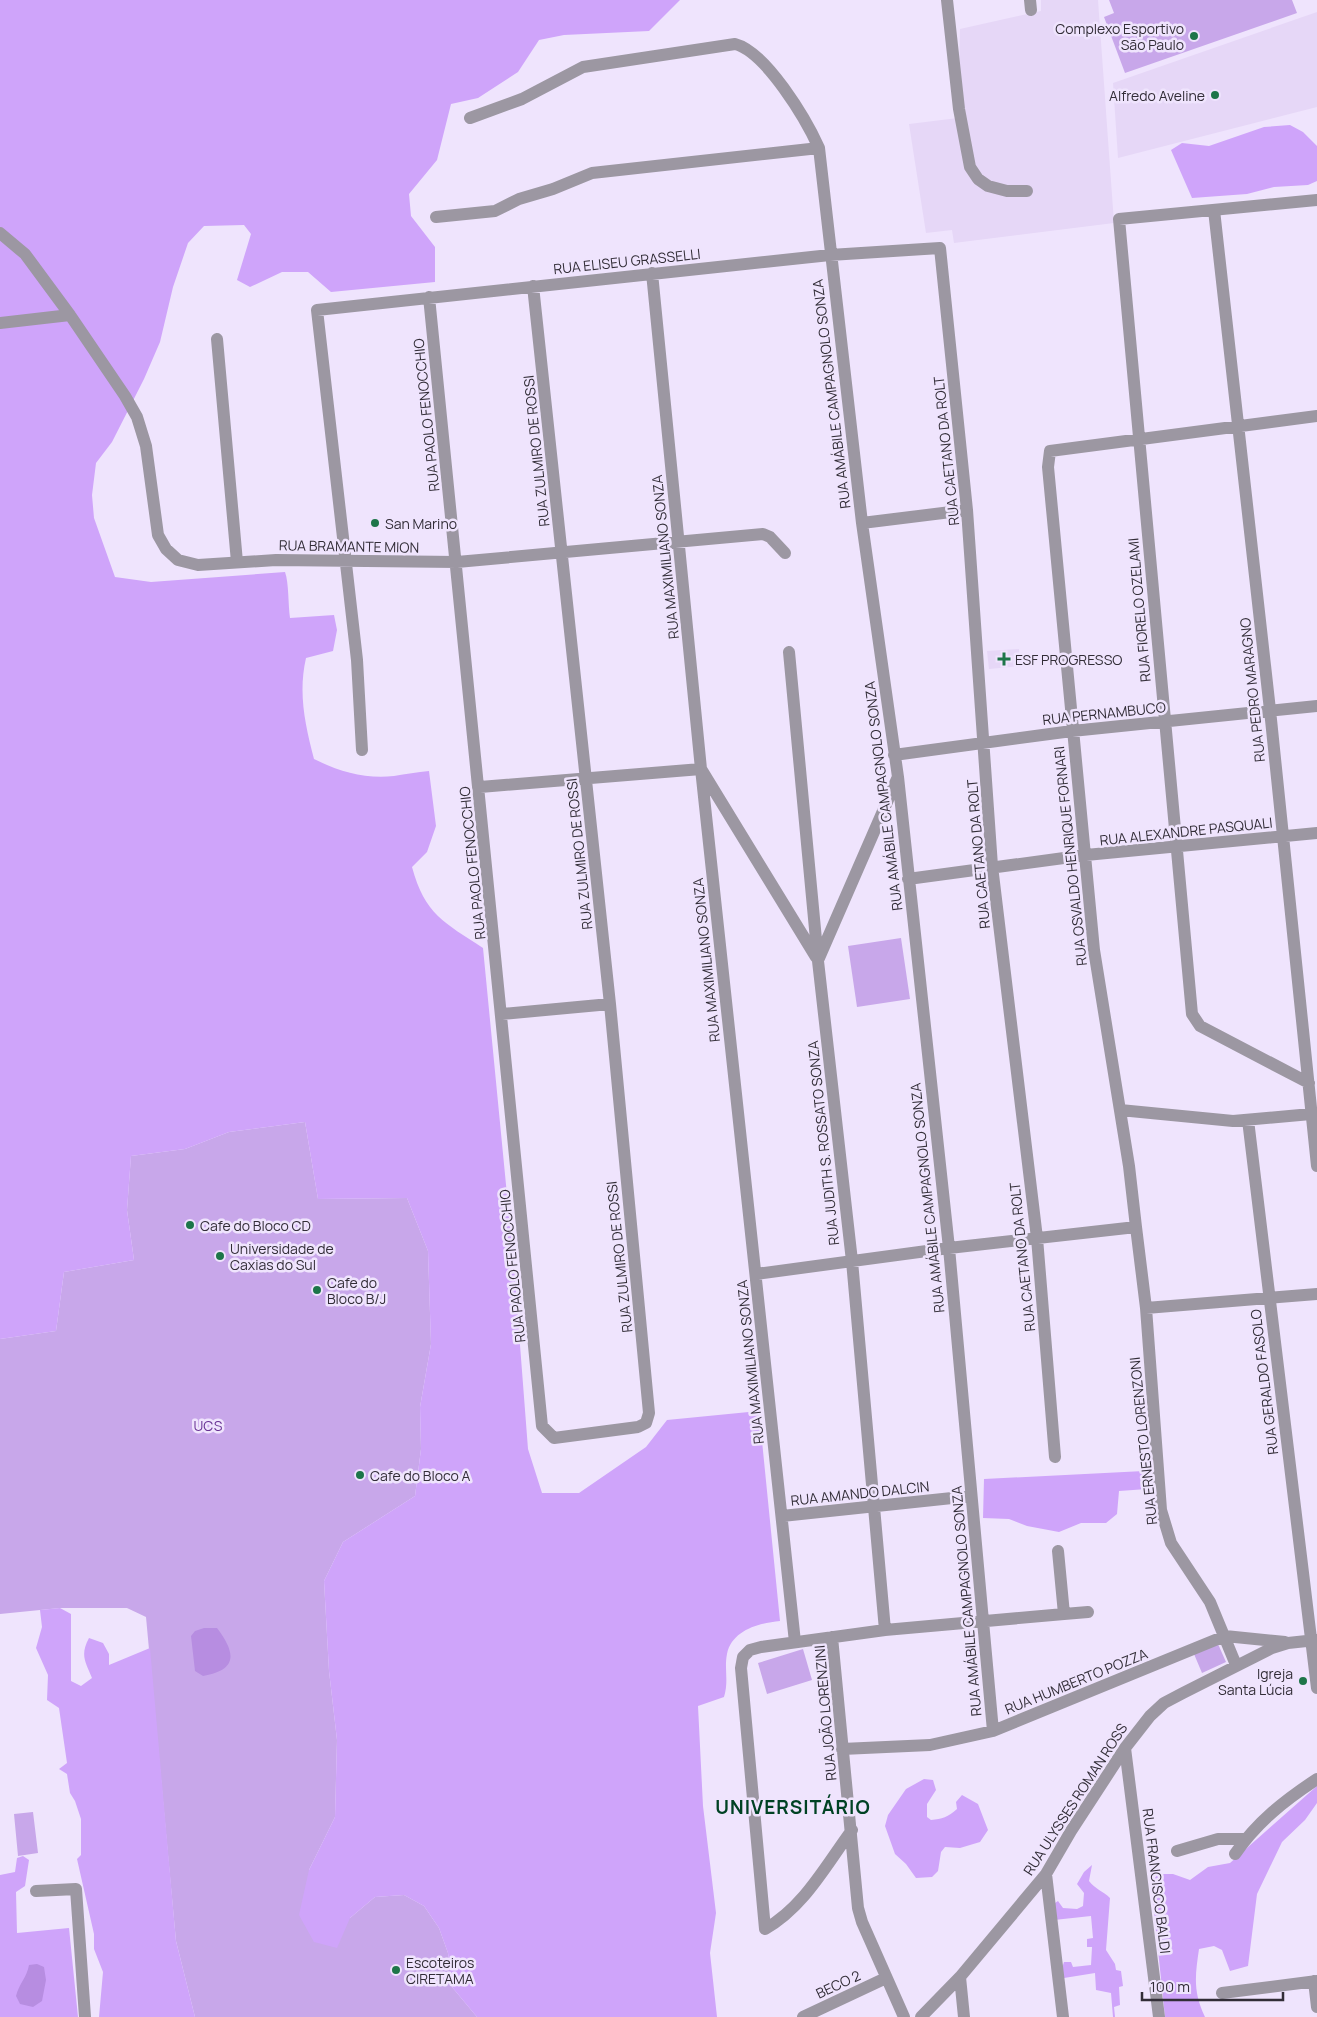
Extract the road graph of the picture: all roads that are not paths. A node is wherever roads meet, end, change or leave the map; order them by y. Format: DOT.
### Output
graph roads {
  1 [pos="947,0"];
  2 [pos="470,118"];
  3 [pos="819,148"];
  4 [pos="1027,191"];
  5 [pos="1317,200"];
  6 [pos="1214,210"];
  7 [pos="436,217"];
  8 [pos="0,233"];
  9 [pos="940,248"];
  10 [pos="830,255"];
  11 [pos="652,274"];
  12 [pos="533,286"];
  13 [pos="429,297"];
  14 [pos="70,315"];
  15 [pos="0,323"];
  16 [pos="217,339"];
  17 [pos="1317,416"];
  18 [pos="1238,427"];
  19 [pos="1139,441"];
  20 [pos="967,510"];
  21 [pos="862,523"];
  22 [pos="678,541"];
  23 [pos="563,553"];
  24 [pos="785,554"];
  25 [pos="346,561"];
  26 [pos="236,562"];
  27 [pos="457,562"];
  28 [pos="789,652"];
  29 [pos="1317,706"];
  30 [pos="1270,710"];
  31 [pos="1164,722"];
  32 [pos="1072,731"];
  33 [pos="983,742"];
  34 [pos="362,750"];
  35 [pos="894,756"];
  36 [pos="701,768"];
  37 [pos="586,777"];
  38 [pos="898,777"];
  39 [pos="480,787"];
  40 [pos="1317,833"];
  41 [pos="1282,836"];
  42 [pos="1177,848"];
  43 [pos="1086,855"];
  44 [pos="992,866"];
  45 [pos="908,879"];
  46 [pos="818,961"];
  47 [pos="610,1004"];
  48 [pos="502,1014"];
  49 [pos="1308,1083"];
  50 [pos="1120,1110"];
  51 [pos="1311,1114"];
  52 [pos="1248,1120"];
  53 [pos="1317,1166"];
  54 [pos="1136,1227"];
  55 [pos="1037,1238"];
  56 [pos="949,1248"];
  57 [pos="852,1261"];
  58 [pos="756,1274"];
  59 [pos="1317,1294"];
  60 [pos="1270,1298"];
  61 [pos="1146,1308"];
  62 [pos="542,1426"];
  63 [pos="1055,1457"];
  64 [pos="971,1496"];
  65 [pos="875,1506"];
  66 [pos="782,1516"];
  67 [pos="1058,1551"];
  68 [pos="1088,1612"];
  69 [pos="1064,1614"];
  70 [pos="982,1621"];
  71 [pos="885,1630"];
  72 [pos="832,1636"];
  73 [pos="1225,1636"];
  74 [pos="1314,1640"];
  75 [pos="795,1642"];
  76 [pos="1288,1643"];
  77 [pos="1236,1665"];
  78 [pos="1317,1688"];
  79 [pos="993,1731"];
  80 [pos="1125,1748"];
  81 [pos="842,1749"];
  82 [pos="1317,1779"];
  83 [pos="852,1830"];
  84 [pos="1245,1840"];
  85 [pos="1177,1851"];
  86 [pos="1235,1854"];
  87 [pos="1046,1874"];
  88 [pos="36,1891"];
  89 [pos="960,1977"];
  90 [pos="886,1978"];
  91 [pos="1315,1981"];
  92 [pos="1222,1993"];
  93 [pos="1317,2008"];
  94 [pos="85,2017"];
  95 [pos="803,2017"];
  96 [pos="904,2017"];
  97 [pos="921,2017"];
  98 [pos="964,2017"];
  99 [pos="1063,2017"];
  100 [pos="1159,2017"];
  1 -- 4 [label="street"];
  2 -- 3 [label="street, RUA AMÁBILE CAMPAGNOLO SONZA"];
  3 -- 7 [label="street"];
  3 -- 10 [label="street, RUA AMÁBILE CAMPAGNOLO SONZA"];
  5 -- 6 [label="street"];
  6 -- 18 [label="street, RUA PEDRO MARAGNO"];
  6 -- 19 [label="street, RUA FIORELO OZELAMI"];
  8 -- 14 [label="street, RUA BRAMANTE MION"];
  9 -- 10 [label="street, RUA ELISEU GRASSELLI"];
  9 -- 20 [label="street, RUA CAETANO DA ROLT"];
  10 -- 11 [label="street, RUA ELISEU GRASSELLI"];
  10 -- 21 [label="street, RUA AMÁBILE CAMPAGNOLO SONZA"];
  11 -- 12 [label="street, RUA ELISEU GRASSELLI"];
  11 -- 22 [label="street, RUA MAXIMILIANO SONZA"];
  12 -- 13 [label="street, RUA ELISEU GRASSELLI"];
  12 -- 23 [label="street, RUA ZULMIRO DE ROSSI"];
  13 -- 25 [label="street, RUA ELISEU GRASSELLI"];
  13 -- 27 [label="street, RUA PAOLO FENOCCHIO"];
  14 -- 15 [label="street"];
  14 -- 26 [label="street, RUA BRAMANTE MION"];
  16 -- 26 [label="street"];
  17 -- 18 [label="street"];
  18 -- 19 [label="street"];
  18 -- 30 [label="street, RUA PEDRO MARAGNO"];
  19 -- 31 [label="street, RUA FIORELO OZELAMI"];
  19 -- 32 [label="street, RUA OSVALDO HENRIQUE FORNARI"];
  20 -- 21 [label="street"];
  20 -- 33 [label="street, RUA CAETANO DA ROLT"];
  21 -- 35 [label="street, RUA AMÁBILE CAMPAGNOLO SONZA"];
  22 -- 23 [label="street, RUA BRAMANTE MION"];
  22 -- 24 [label="street, RUA BRAMANTE MION"];
  22 -- 36 [label="street, RUA MAXIMILIANO SONZA"];
  23 -- 27 [label="street, RUA BRAMANTE MION"];
  23 -- 37 [label="street, RUA ZULMIRO DE ROSSI"];
  25 -- 26 [label="street, RUA BRAMANTE MION"];
  25 -- 27 [label="street, RUA BRAMANTE MION"];
  25 -- 34 [label="street"];
  27 -- 39 [label="street, RUA PAOLO FENOCCHIO"];
  28 -- 46 [label="street, RUA JUDITH S. ROSSATO SONZA"];
  29 -- 30 [label="street, RUA PERNAMBUCO"];
  30 -- 31 [label="street, RUA PERNAMBUCO"];
  30 -- 41 [label="street, RUA PEDRO MARAGNO"];
  31 -- 32 [label="street, RUA PERNAMBUCO"];
  31 -- 42 [label="street, RUA FIORELO OZELAMI"];
  32 -- 33 [label="street, RUA PERNAMBUCO"];
  32 -- 43 [label="street, RUA OSVALDO HENRIQUE FORNARI"];
  33 -- 35 [label="street, RUA PERNAMBUCO"];
  33 -- 44 [label="street, RUA CAETANO DA ROLT"];
  35 -- 38 [label="street, RUA AMÁBILE CAMPAGNOLO SONZA"];
  36 -- 37 [label="street"];
  36 -- 46 [label="street"];
  36 -- 58 [label="street, RUA MAXIMILIANO SONZA"];
  37 -- 39 [label="street"];
  37 -- 47 [label="street, RUA ZULMIRO DE ROSSI"];
  38 -- 45 [label="street, RUA AMÁBILE CAMPAGNOLO SONZA"];
  38 -- 46 [label="street"];
  39 -- 48 [label="street, RUA PAOLO FENOCCHIO"];
  40 -- 41 [label="street, RUA ALEXANDRE PASQUALI"];
  41 -- 42 [label="street, RUA ALEXANDRE PASQUALI"];
  41 -- 49 [label="street, RUA PEDRO MARAGNO"];
  42 -- 43 [label="street, RUA ALEXANDRE PASQUALI"];
  42 -- 49 [label="street, RUA FIORELO OZELAMI"];
  43 -- 44 [label="street, RUA ALEXANDRE PASQUALI"];
  43 -- 50 [label="street, RUA OSVALDO HENRIQUE FORNARI"];
  44 -- 45 [label="street, RUA ALEXANDRE PASQUALI"];
  44 -- 55 [label="street, RUA CAETANO DA ROLT"];
  45 -- 56 [label="street, RUA AMÁBILE CAMPAGNOLO SONZA"];
  46 -- 57 [label="street, RUA JUDITH S. ROSSATO SONZA"];
  47 -- 48 [label="street"];
  47 -- 62 [label="street, RUA ZULMIRO DE ROSSI"];
  48 -- 62 [label="street, RUA PAOLO FENOCCHIO"];
  49 -- 51 [label="street, RUA PEDRO MARAGNO"];
  50 -- 52 [label="street"];
  50 -- 54 [label="street, RUA OSVALDO HENRIQUE FORNARI"];
  51 -- 52 [label="street"];
  51 -- 53 [label="street, RUA PEDRO MARAGNO"];
  52 -- 60 [label="street, RUA GERALDO FASOLO"];
  54 -- 55 [label="street"];
  54 -- 61 [label="street, RUA ERNESTO LORENZONI"];
  55 -- 56 [label="street"];
  55 -- 63 [label="street, RUA CAETANO DA ROLT"];
  56 -- 57 [label="street"];
  56 -- 64 [label="street, RUA AMÁBILE CAMPAGNOLO SONZA"];
  57 -- 58 [label="street"];
  57 -- 65 [label="street, RUA JUDITH S. ROSSATO SONZA"];
  58 -- 66 [label="street, RUA MAXIMILIANO SONZA"];
  59 -- 60 [label="street"];
  60 -- 61 [label="street"];
  60 -- 74 [label="street, RUA GERALDO FASOLO"];
  61 -- 73 [label="street, RUA ERNESTO LORENZONI"];
  64 -- 65 [label="street, RUA AMANDO DALCIN"];
  64 -- 70 [label="street, RUA AMÁBILE CAMPAGNOLO SONZA"];
  65 -- 66 [label="street, RUA AMANDO DALCIN"];
  65 -- 71 [label="street, RUA JUDITH S. ROSSATO SONZA"];
  66 -- 75 [label="street, RUA MAXIMILIANO SONZA"];
  67 -- 69 [label="street"];
  68 -- 69 [label="street"];
  69 -- 70 [label="street"];
  70 -- 71 [label="street"];
  70 -- 79 [label="street, RUA AMÁBILE CAMPAGNOLO SONZA"];
  71 -- 72 [label="street"];
  72 -- 75 [label="street"];
  72 -- 81 [label="street, RUA JOÃO LORENZINI"];
  73 -- 76 [label="street, RUA HUMBERTO POZZA"];
  73 -- 77 [label="street, RUA ERNESTO LORENZONI"];
  73 -- 79 [label="street, RUA HUMBERTO POZZA"];
  74 -- 76 [label="street"];
  74 -- 78 [label="street, RUA GERALDO FASOLO"];
  75 -- 83 [label="street"];
  76 -- 77 [label="street, RUA ULYSSES ROMAN ROSS"];
  77 -- 80 [label="street, RUA ULYSSES ROMAN ROSS"];
  79 -- 81 [label="street, RUA HUMBERTO POZZA"];
  80 -- 87 [label="street, RUA ULYSSES ROMAN ROSS"];
  80 -- 100 [label="street, RUA FRANCISCO BALDI"];
  81 -- 83 [label="street, RUA JOÃO LORENZINI"];
  82 -- 84 [label="street"];
  83 -- 90 [label="street, RUA JOÃO LORENZINI"];
  84 -- 85 [label="street"];
  84 -- 86 [label="street"];
  87 -- 89 [label="street, RUA ULYSSES ROMAN ROSS"];
  87 -- 99 [label="street"];
  88 -- 94 [label="street"];
  89 -- 97 [label="street, RUA ULYSSES ROMAN ROSS"];
  89 -- 98 [label="street"];
  90 -- 95 [label="street, BECO 2"];
  90 -- 96 [label="street, RUA JOÃO LORENZINI"];
  91 -- 92 [label="street"];
  91 -- 93 [label="street"];
}
